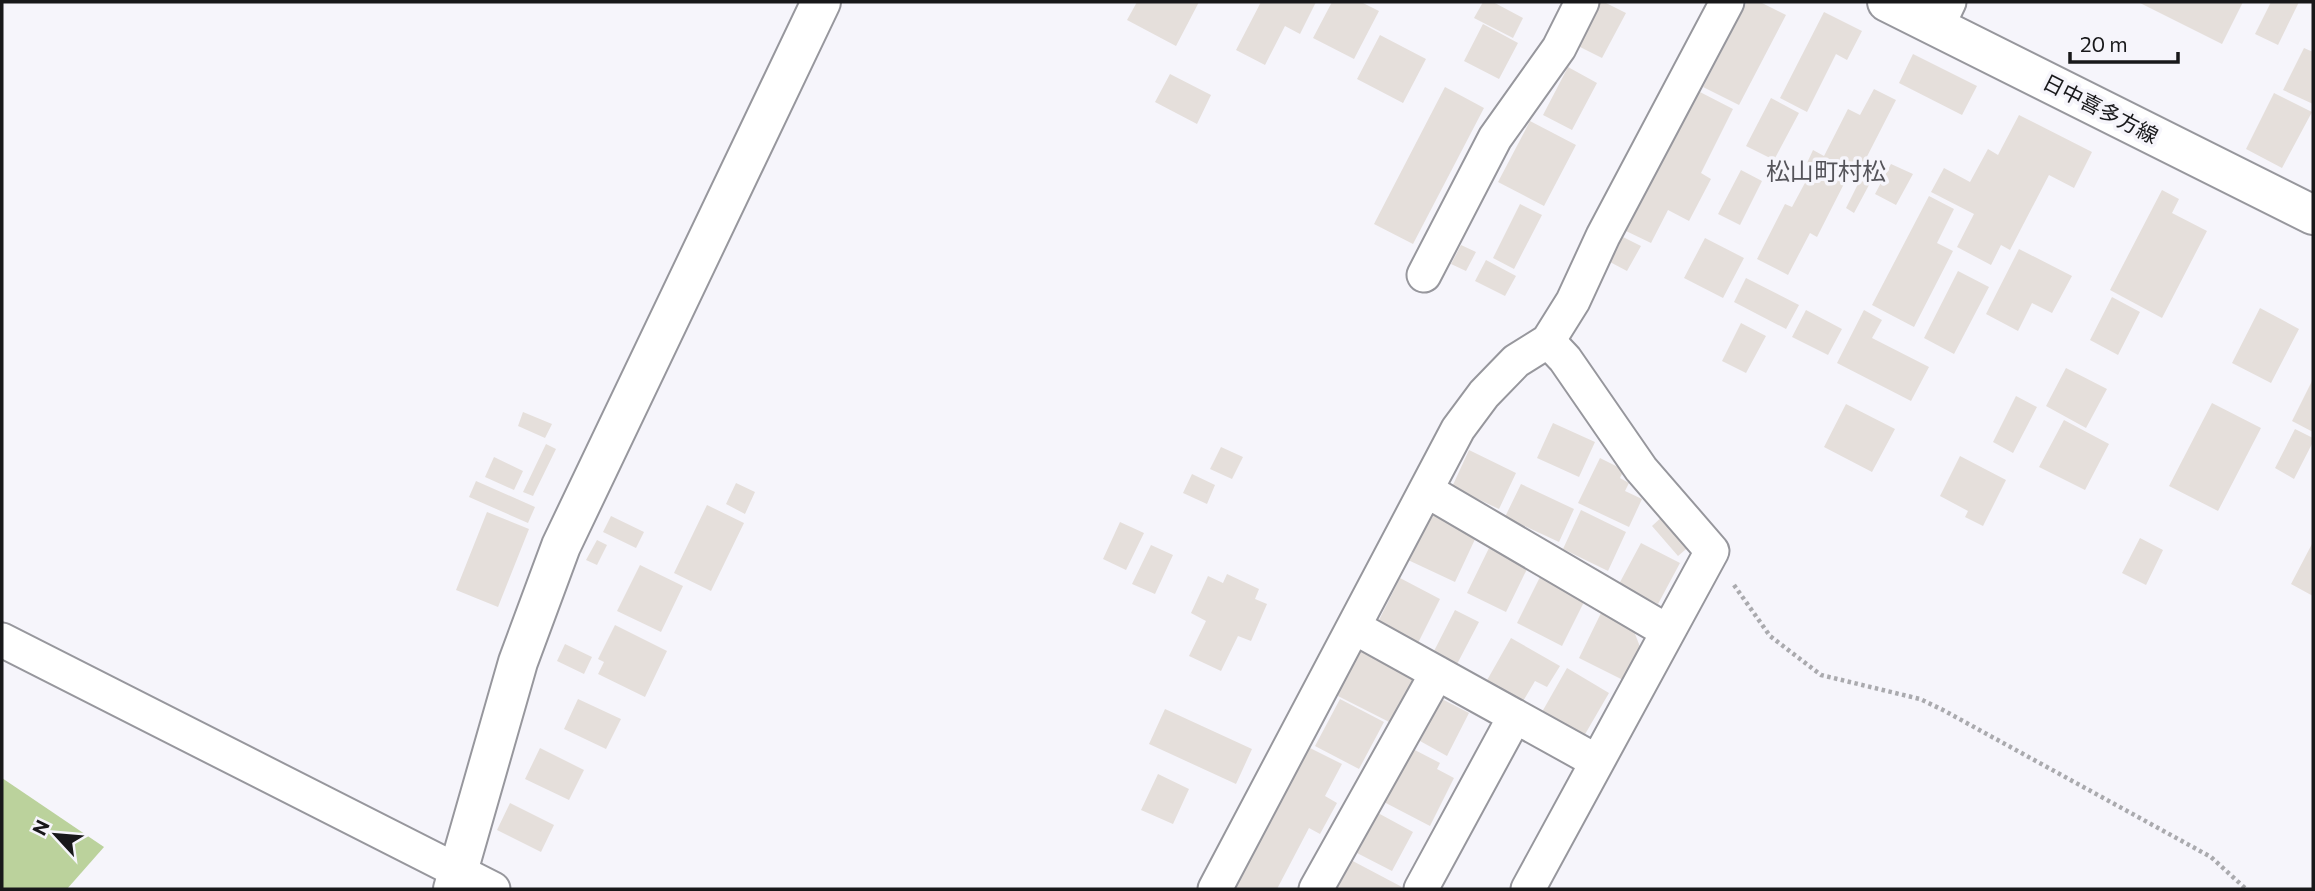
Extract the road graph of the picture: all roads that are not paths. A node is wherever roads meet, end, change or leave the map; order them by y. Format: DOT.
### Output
graph roads {
  1 [pos="821,2"];
  2 [pos="1582,2"];
  3 [pos="1727,2"];
  4 [pos="1887,2"];
  5 [pos="1943,14"];
  6 [pos="2313,215"];
  7 [pos="1424,275"];
  8 [pos="1548,341"];
  9 [pos="1426,491"];
  10 [pos="1354,627"];
  11 [pos="1667,631"];
  12 [pos="2,640"];
  13 [pos="1437,673"];
  14 [pos="1515,716"];
  15 [pos="1596,761"];
  16 [pos="456,881"];
  17 [pos="493,889"];
  18 [pos="1215,889"];
  19 [pos="1316,889"];
  20 [pos="1421,889"];
  21 [pos="1528,889"];
  1 -- 16 [label="street"];
  2 -- 7 [label="street"];
  3 -- 8 [label="street"];
  4 -- 5 [label="street, 日中喜多方線"];
  5 -- 6 [label="street, 日中喜多方線"];
  8 -- 9 [label="street"];
  8 -- 11 [label="street"];
  9 -- 10 [label="street"];
  9 -- 11 [label="street"];
  10 -- 13 [label="street"];
  10 -- 18 [label="street"];
  11 -- 15 [label="street"];
  12 -- 16 [label="street"];
  13 -- 14 [label="street"];
  13 -- 19 [label="street"];
  14 -- 15 [label="street"];
  14 -- 20 [label="street"];
  15 -- 21 [label="street"];
  16 -- 17 [label="street"];
}
